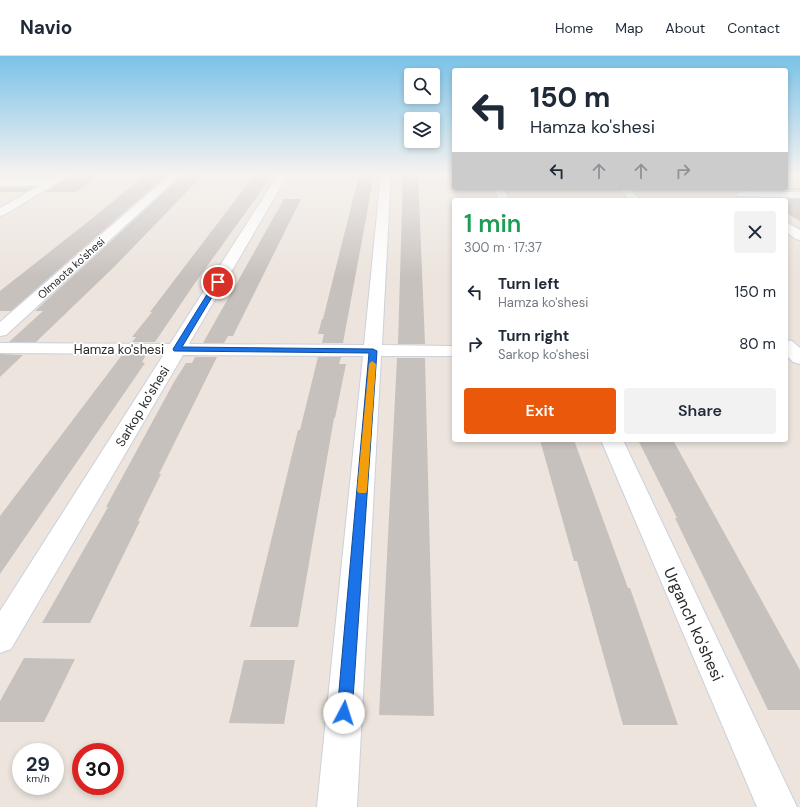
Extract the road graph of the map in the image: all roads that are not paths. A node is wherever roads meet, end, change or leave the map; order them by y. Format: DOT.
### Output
graph roads {
  1 [pos="139,208"];
  2 [pos="263,208"];
  3 [pos="383,208"];
  4 [pos="0,331"];
  5 [pos="788,347"];
  6 [pos="0,348"];
  7 [pos="177,349"];
  8 [pos="373,351"];
  9 [pos="452,351"];
  10 [pos="800,358"];
  11 [pos="613,442"];
  12 [pos="0,638"];
  13 [pos="337,807"];
  14 [pos="777,807"];
  1 -- 4 [label="street, Olmaota ko'shesi"];
  2 -- 7 [label="street, Sarkop ko'shesi"];
  3 -- 8 [label="street"];
  5 -- 10 [label="street"];
  6 -- 7 [label="street, Hamza ko'shesi"];
  7 -- 8 [label="street, Hamza ko'shesi"];
  7 -- 12 [label="street, Sarkop ko'shesi"];
  8 -- 9 [label="street, Hamza ko'shesi"];
  8 -- 13 [label="street"];
  11 -- 14 [label="street, Urganch ko'shesi"];
}
